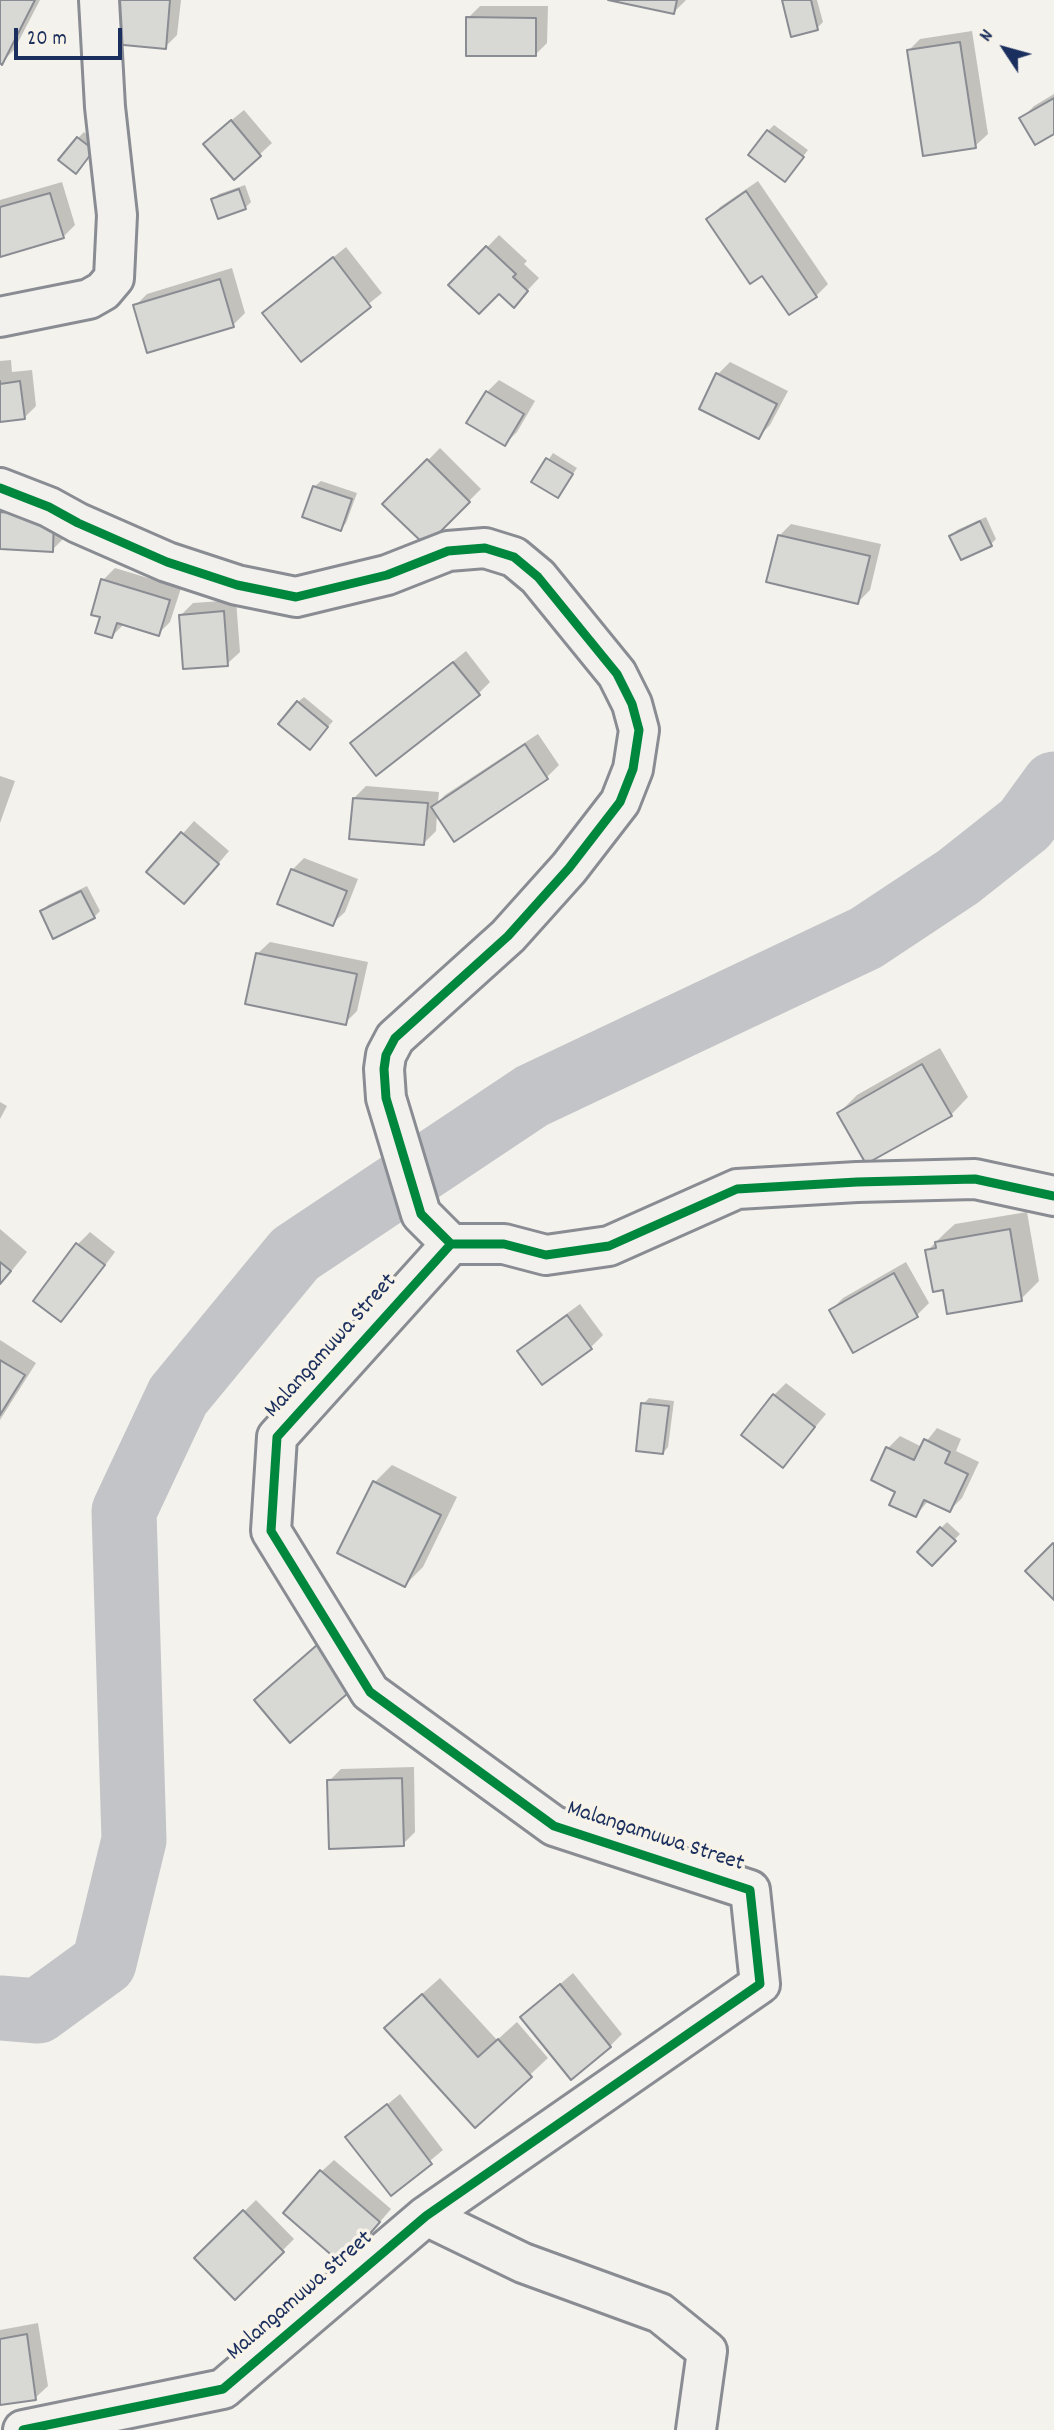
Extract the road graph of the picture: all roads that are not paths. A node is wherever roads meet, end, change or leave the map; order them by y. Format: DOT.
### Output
graph roads {
  1 [pos="99,0"];
  2 [pos="0,317"];
  3 [pos="0,488"];
  4 [pos="1054,1196"];
  5 [pos="451,1244"];
  6 [pos="426,2216"];
  7 [pos="23,2430"];
  8 [pos="696,2430"];
  1 -- 2 [label="street"];
  3 -- 5 [label="street"];
  4 -- 5 [label="street"];
  5 -- 6 [label="street, Malangamuwa Street"];
  6 -- 7 [label="street, Malangamuwa Street"];
  6 -- 8 [label="street"];
}
